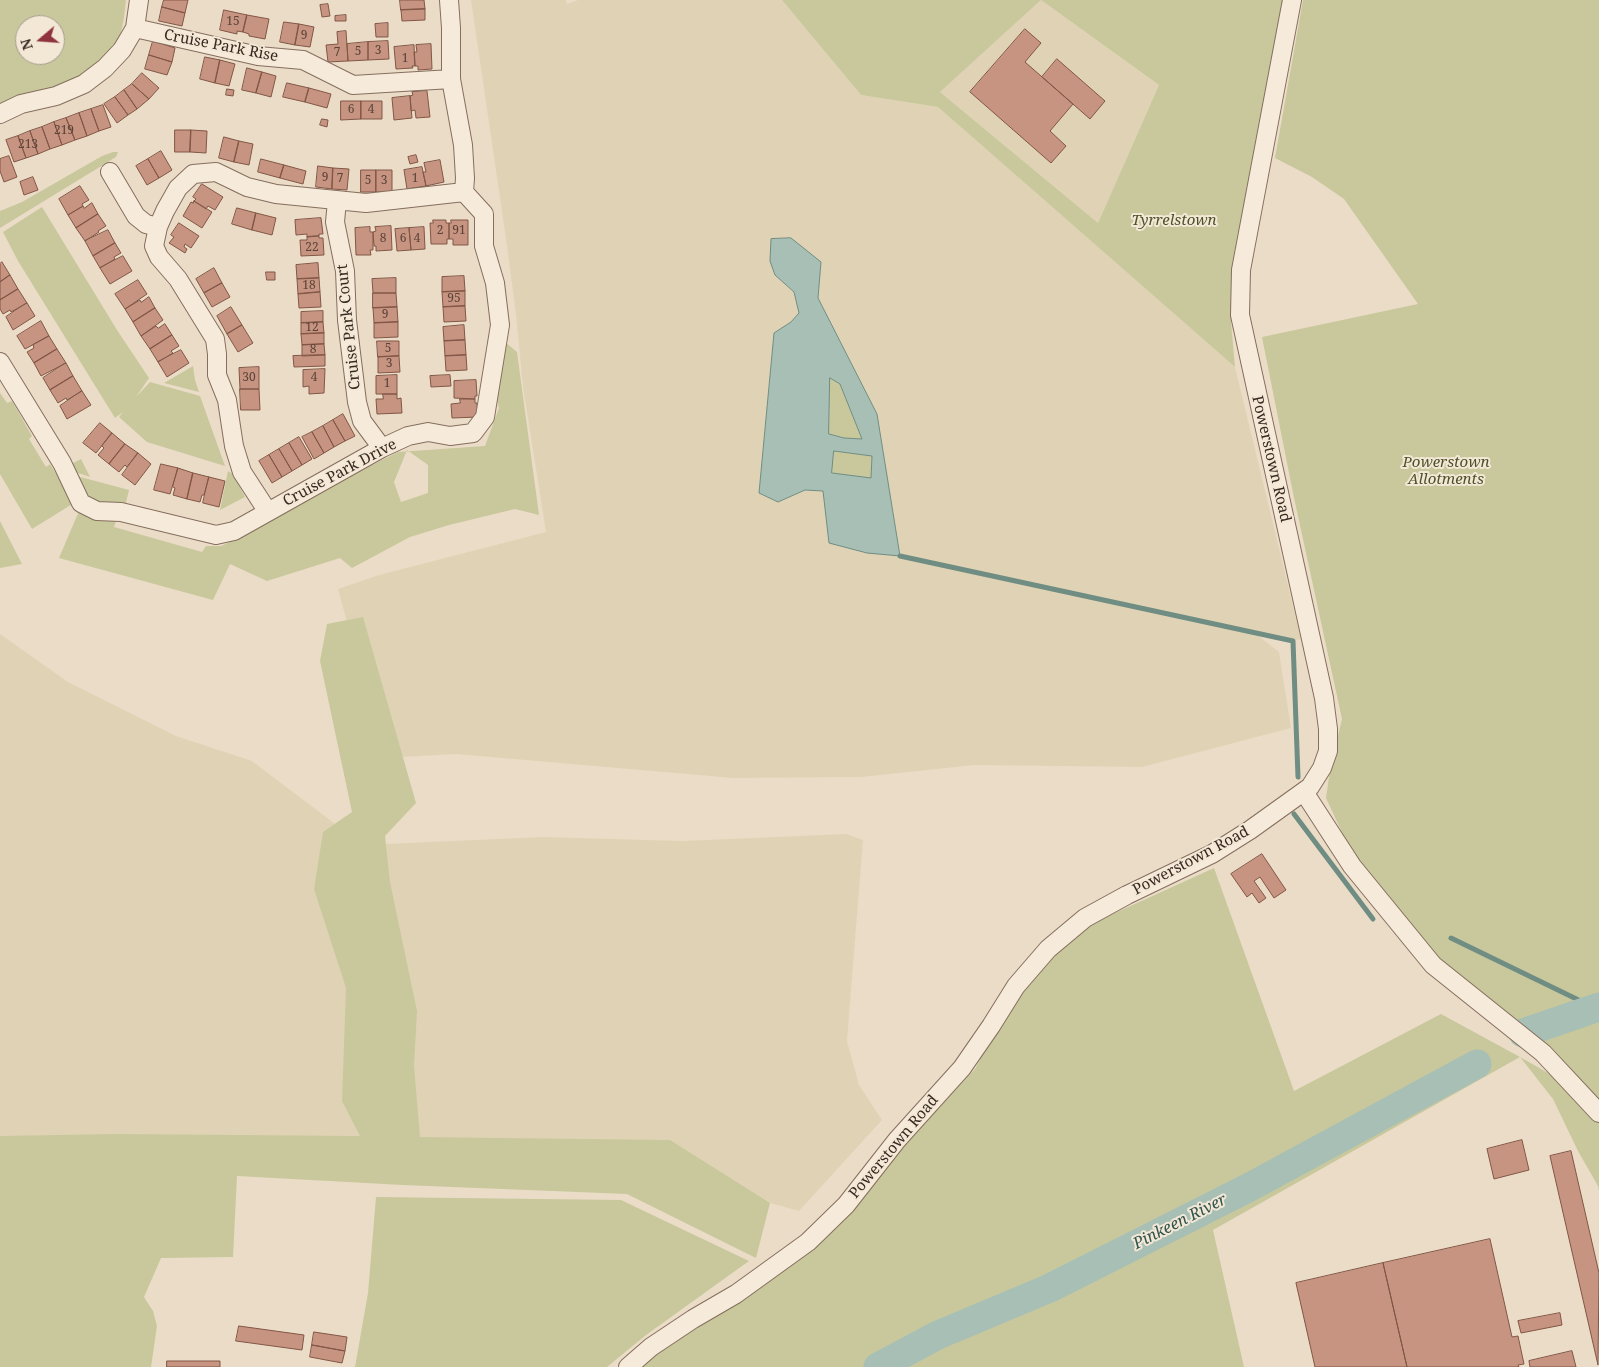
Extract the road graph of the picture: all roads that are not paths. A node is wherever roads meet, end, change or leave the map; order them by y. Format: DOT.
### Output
graph roads {
  1 [pos="138,0"];
  2 [pos="449,0"];
  3 [pos="1292,0"];
  4 [pos="135,28"];
  5 [pos="451,79"];
  6 [pos="0,114"];
  7 [pos="110,172"];
  8 [pos="464,192"];
  9 [pos="337,201"];
  10 [pos="158,227"];
  11 [pos="0,362"];
  12 [pos="382,448"];
  13 [pos="268,512"];
  14 [pos="1304,792"];
  15 [pos="1599,1113"];
  16 [pos="628,1367"];
  1 -- 4 [label="street"];
  2 -- 5 [label="street"];
  3 -- 14 [label="street, Powerstown Road"];
  4 -- 5 [label="street, Cruise Park Rise"];
  4 -- 6 [label="street"];
  5 -- 8 [label="street"];
  7 -- 10 [label="street"];
  8 -- 9 [label="street"];
  8 -- 12 [label="street, Cruise Park Drive"];
  9 -- 10 [label="street"];
  9 -- 12 [label="street, Cruise Park Court"];
  10 -- 13 [label="street"];
  11 -- 13 [label="street, Cruise Park Drive"];
  12 -- 13 [label="street, Cruise Park Drive"];
  14 -- 15 [label="street"];
  14 -- 16 [label="street, Powerstown Road"];
}
